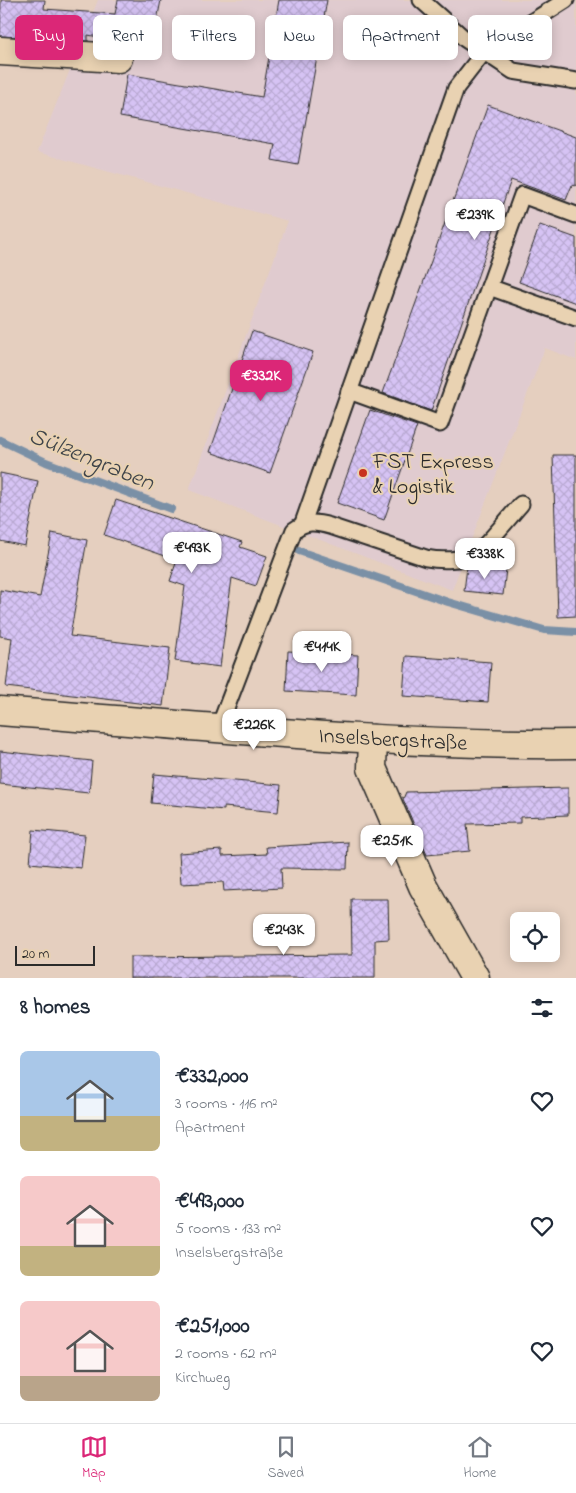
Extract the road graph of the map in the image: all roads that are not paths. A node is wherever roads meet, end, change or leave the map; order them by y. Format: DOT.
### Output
graph roads {
  1 [pos="421,0"];
  2 [pos="566,0"];
  3 [pos="542,15"];
  4 [pos="468,41"];
  5 [pos="0,51"];
  6 [pos="93,57"];
  7 [pos="478,60"];
  8 [pos="496,60"];
  9 [pos="576,81"];
  10 [pos="576,215"];
  11 [pos="489,287"];
  12 [pos="576,318"];
  13 [pos="349,391"];
  14 [pos="521,504"];
  15 [pos="303,523"];
  16 [pos="0,711"];
  17 [pos="219,727"];
  18 [pos="373,739"];
  19 [pos="576,744"];
  20 [pos="475,978"];
  1 -- 4 [label="lane"];
  2 -- 3 [label="lane"];
  5 -- 6 [label="street"];
  7 -- 13 [label="lane"];
  8 -- 9 [label="lane"];
  10 -- 11 [label="lane"];
  11 -- 12 [label="lane"];
  11 -- 13 [label="lane"];
  13 -- 15 [label="lane"];
  14 -- 15 [label="lane"];
  15 -- 17 [label="lane"];
  16 -- 17 [label="street, Inselsbergstraße"];
  17 -- 18 [label="street, Inselsbergstraße"];
  18 -- 19 [label="street, Inselsbergstraße"];
  18 -- 20 [label="street"];
}
